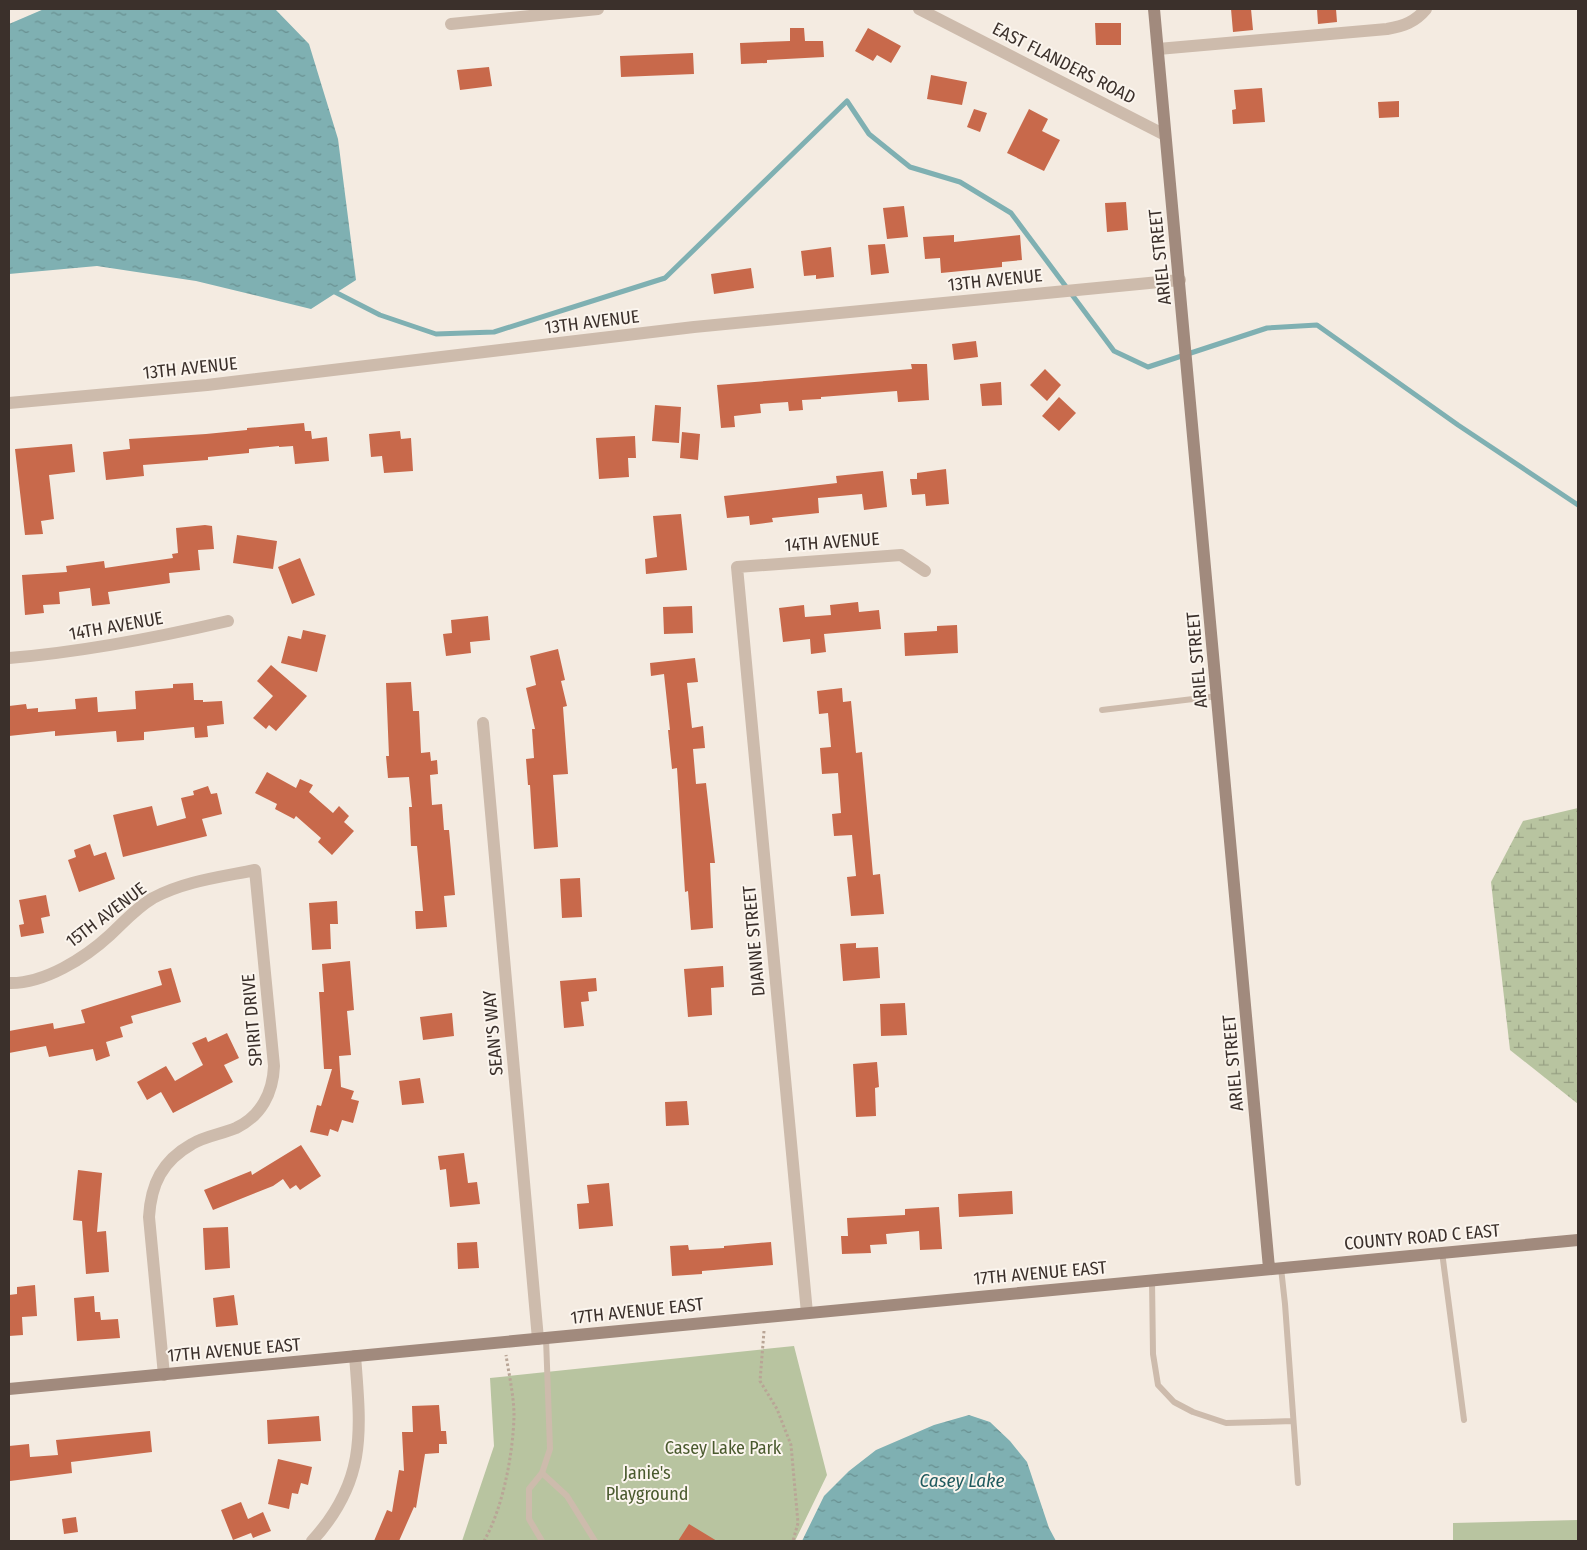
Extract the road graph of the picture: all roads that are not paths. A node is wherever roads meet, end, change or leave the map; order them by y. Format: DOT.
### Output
graph roads {
  1 [pos="598,9"];
  2 [pos="919,9"];
  3 [pos="1154,9"];
  4 [pos="1426,9"];
  5 [pos="451,24"];
  6 [pos="1158,49"];
  7 [pos="1165,136"];
  8 [pos="1180,280"];
  9 [pos="9,403"];
  10 [pos="737,567"];
  11 [pos="926,571"];
  12 [pos="228,621"];
  13 [pos="9,658"];
  14 [pos="1218,696"];
  15 [pos="1102,710"];
  16 [pos="483,723"];
  17 [pos="256,870"];
  18 [pos="9,983"];
  19 [pos="1578,1240"];
  20 [pos="1442,1252"];
  21 [pos="1275,1268"];
  22 [pos="1152,1280"];
  23 [pos="807,1313"];
  24 [pos="542,1338"];
  25 [pos="355,1356"];
  26 [pos="164,1375"];
  27 [pos="9,1390"];
  28 [pos="1464,1420"];
  29 [pos="1293,1421"];
  30 [pos="542,1473"];
  31 [pos="1298,1483"];
  32 [pos="312,1541"];
  33 [pos="542,1541"];
  34 [pos="595,1541"];
  1 -- 5 [label="street"];
  2 -- 7 [label="street, EAST FLANDERS ROAD"];
  3 -- 6 [label="street, ARIEL STREET"];
  4 -- 6 [label="street"];
  6 -- 7 [label="street, ARIEL STREET"];
  7 -- 8 [label="street, ARIEL STREET"];
  8 -- 9 [label="street, 13TH AVENUE"];
  8 -- 14 [label="street, ARIEL STREET"];
  10 -- 11 [label="street, 14TH AVENUE"];
  10 -- 23 [label="street, DIANNE STREET"];
  12 -- 13 [label="street, 14TH AVENUE"];
  14 -- 15 [label="lane"];
  14 -- 21 [label="street, ARIEL STREET"];
  16 -- 24 [label="street, SEAN'S WAY"];
  17 -- 18 [label="street, 15TH AVENUE"];
  17 -- 26 [label="street, SPIRIT DRIVE"];
  19 -- 20 [label="street, COUNTY ROAD C EAST"];
  20 -- 21 [label="street, COUNTY ROAD C EAST"];
  20 -- 28 [label="lane"];
  21 -- 22 [label="street, 17TH AVENUE EAST"];
  21 -- 29 [label="lane"];
  22 -- 23 [label="street, 17TH AVENUE EAST"];
  22 -- 29 [label="lane"];
  23 -- 24 [label="street, 17TH AVENUE EAST"];
  24 -- 25 [label="street, 17TH AVENUE EAST"];
  24 -- 30 [label="lane"];
  25 -- 26 [label="street, 17TH AVENUE EAST"];
  25 -- 32 [label="street"];
  26 -- 27 [label="street, 17TH AVENUE EAST"];
  29 -- 31 [label="lane"];
  30 -- 33 [label="lane"];
  30 -- 34 [label="lane"];
}
